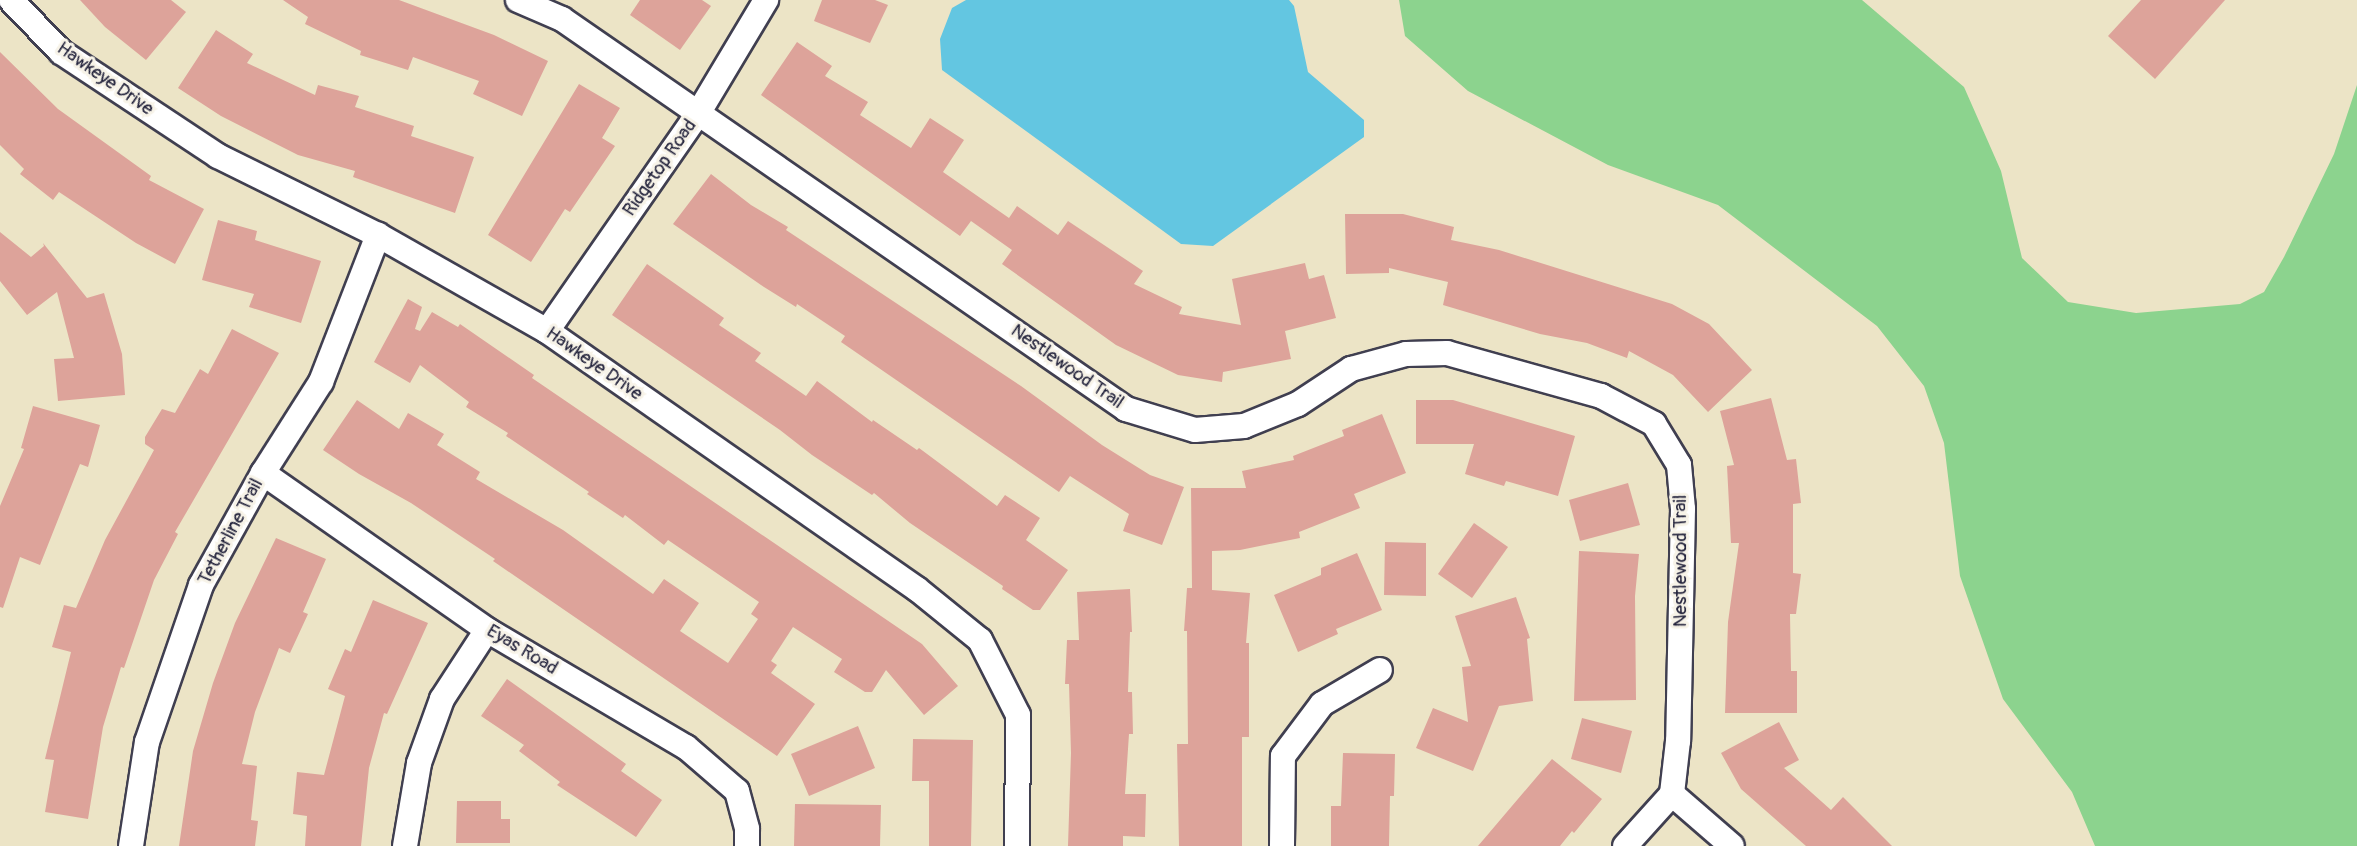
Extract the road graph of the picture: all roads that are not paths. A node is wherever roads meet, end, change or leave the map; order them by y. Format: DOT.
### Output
graph roads {
  1 [pos="11,0"];
  2 [pos="519,0"];
  3 [pos="766,0"];
  4 [pos="699,112"];
  5 [pos="378,235"];
  6 [pos="547,331"];
  7 [pos="263,473"];
  8 [pos="487,630"];
  9 [pos="1380,670"];
  10 [pos="1672,794"];
  11 [pos="131,846"];
  12 [pos="405,846"];
  13 [pos="747,846"];
  14 [pos="1017,846"];
  15 [pos="1282,846"];
  16 [pos="1625,846"];
  17 [pos="1732,846"];
  1 -- 5 [label="street, Hawkeye Drive"];
  2 -- 4 [label="street, Nestlewood Trail"];
  3 -- 4 [label="street, Ridgetop Road"];
  4 -- 6 [label="street, Ridgetop Road"];
  4 -- 10 [label="street, Nestlewood Trail"];
  5 -- 6 [label="street, Hawkeye Drive"];
  5 -- 7 [label="street, Tetherline Trail"];
  6 -- 14 [label="street, Hawkeye Drive"];
  7 -- 8 [label="street, Eyas Road"];
  7 -- 11 [label="street, Tetherline Trail"];
  8 -- 12 [label="street"];
  8 -- 13 [label="street, Eyas Road"];
  9 -- 15 [label="street"];
  10 -- 16 [label="street"];
  10 -- 17 [label="street"];
}
